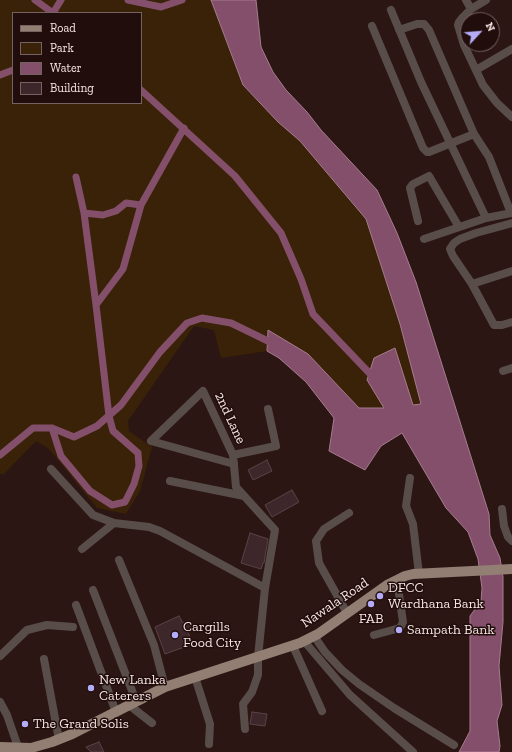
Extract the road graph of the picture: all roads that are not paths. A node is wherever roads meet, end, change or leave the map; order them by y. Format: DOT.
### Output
graph roads {
  1 [pos="466,0"];
  2 [pos="486,0"];
  3 [pos="471,9"];
  4 [pos="392,10"];
  5 [pos="372,26"];
  6 [pos="399,30"];
  7 [pos="512,49"];
  8 [pos="476,70"];
  9 [pos="512,116"];
  10 [pos="474,134"];
  11 [pos="450,143"];
  12 [pos="512,213"];
  13 [pos="486,218"];
  14 [pos="418,221"];
  15 [pos="512,223"];
  16 [pos="459,227"];
  17 [pos="424,239"];
  18 [pos="512,271"];
  19 [pos="472,284"];
  20 [pos="512,322"];
  21 [pos="512,368"];
  22 [pos="503,371"];
  23 [pos="268,409"];
  24 [pos="233,460"];
  25 [pos="51,470"];
  26 [pos="410,478"];
  27 [pos="170,481"];
  28 [pos="244,496"];
  29 [pos="502,509"];
  30 [pos="349,513"];
  31 [pos="114,522"];
  32 [pos="512,541"];
  33 [pos="82,549"];
  34 [pos="119,560"];
  35 [pos="512,569"];
  36 [pos="419,574"];
  37 [pos="397,580"];
  38 [pos="266,588"];
  39 [pos="93,590"];
  40 [pos="76,605"];
  41 [pos="347,613"];
  42 [pos="73,627"];
  43 [pos="374,635"];
  44 [pos="314,636"];
  45 [pos="304,641"];
  46 [pos="293,646"];
  47 [pos="0,656"];
  48 [pos="258,657"];
  49 [pos="44,659"];
  50 [pos="195,677"];
  51 [pos="165,687"];
  52 [pos="0,702"];
  53 [pos="133,703"];
  54 [pos="322,711"];
  55 [pos="116,712"];
  56 [pos="152,722"];
  57 [pos="245,729"];
  58 [pos="59,740"];
  59 [pos="209,744"];
  60 [pos="454,745"];
  61 [pos="0,747"];
  62 [pos="18,747"];
  63 [pos="32,750"];
  64 [pos="413,752"];
  1 -- 3 [label="street"];
  2 -- 3 [label="street"];
  3 -- 8 [label="street"];
  4 -- 6 [label="street"];
  5 -- 11 [label="street"];
  6 -- 10 [label="street"];
  6 -- 11 [label="street"];
  7 -- 8 [label="street"];
  8 -- 9 [label="street"];
  10 -- 11 [label="street"];
  10 -- 12 [label="street"];
  11 -- 13 [label="street"];
  12 -- 13 [label="street"];
  13 -- 16 [label="street"];
  14 -- 16 [label="street"];
  15 -- 19 [label="street"];
  16 -- 17 [label="street"];
  18 -- 19 [label="street"];
  19 -- 20 [label="street"];
  21 -- 22 [label="street"];
  23 -- 24 [label="street"];
  24 -- 24 [label="street, 2nd Lane"];
  24 -- 28 [label="street, 2nd Lane"];
  25 -- 31 [label="street"];
  26 -- 36 [label="street"];
  27 -- 28 [label="street"];
  28 -- 38 [label="street, 2nd Lane"];
  29 -- 32 [label="street"];
  30 -- 41 [label="street"];
  31 -- 33 [label="street"];
  31 -- 38 [label="street"];
  34 -- 51 [label="street"];
  35 -- 36 [label="main road, Nawala Road"];
  36 -- 37 [label="main road, Nawala Road"];
  37 -- 41 [label="main road, Nawala Road"];
  37 -- 43 [label="street"];
  38 -- 48 [label="street, 2nd Lane"];
  39 -- 53 [label="street"];
  40 -- 55 [label="street"];
  41 -- 44 [label="main road, Nawala Road"];
  42 -- 47 [label="street"];
  44 -- 45 [label="main road, Nawala Road"];
  44 -- 60 [label="street"];
  45 -- 46 [label="main road, Nawala Road"];
  45 -- 64 [label="street"];
  46 -- 48 [label="main road, Nawala Road"];
  46 -- 54 [label="street"];
  48 -- 50 [label="main road, Nawala Road"];
  48 -- 57 [label="street, 2nd Lane"];
  49 -- 58 [label="street"];
  50 -- 51 [label="main road, Nawala Road"];
  50 -- 59 [label="street"];
  51 -- 53 [label="main road, Nawala Road"];
  52 -- 62 [label="street"];
  53 -- 55 [label="main road, Nawala Road"];
  53 -- 56 [label="street"];
  55 -- 58 [label="main road, Nawala Road"];
  58 -- 63 [label="main road, Nawala Road"];
  61 -- 62 [label="main road, Nawala Road"];
  62 -- 63 [label="main road, Nawala Road"];
}
